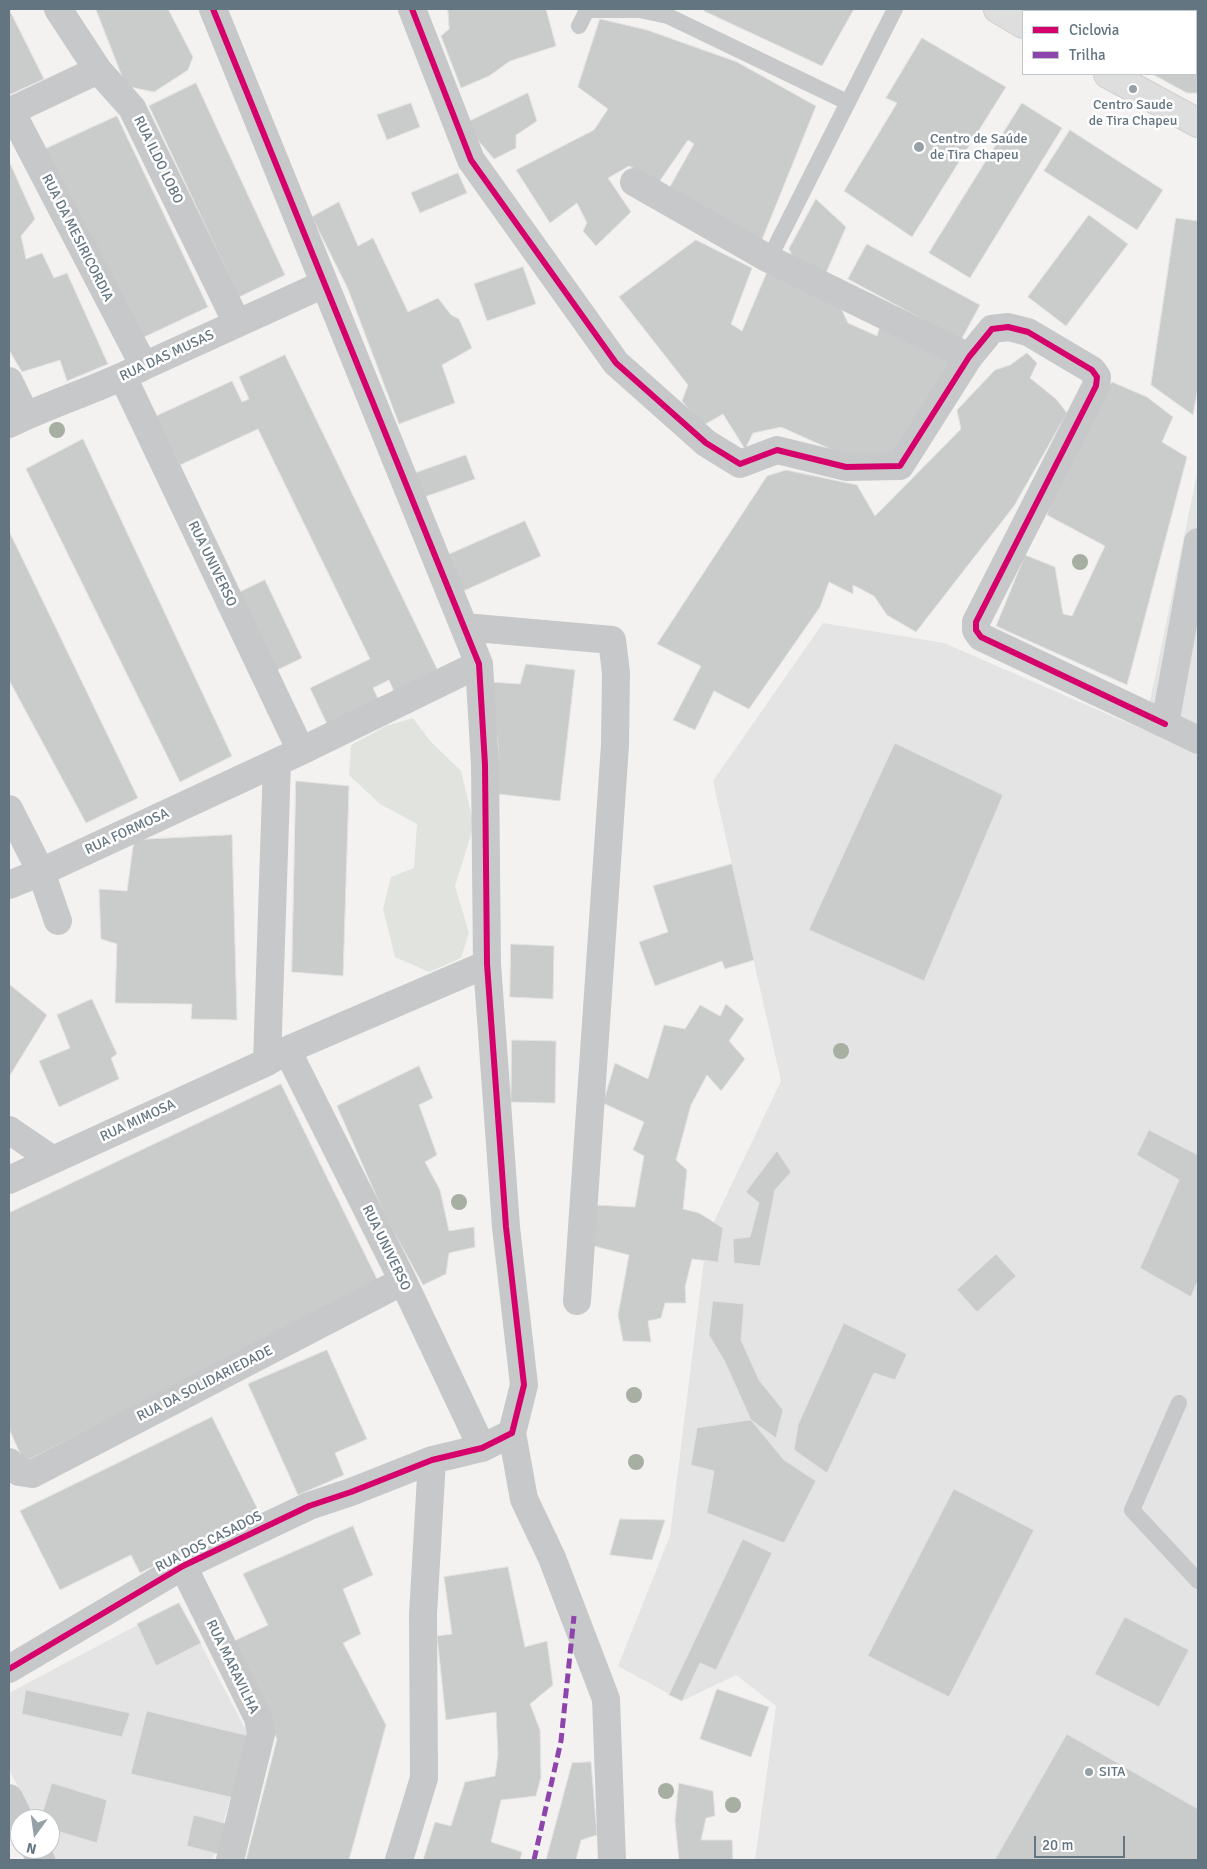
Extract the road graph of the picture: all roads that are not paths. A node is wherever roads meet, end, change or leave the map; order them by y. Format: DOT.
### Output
graph roads {
  1 [pos="58,9"];
  2 [pos="213,9"];
  3 [pos="412,9"];
  4 [pos="895,9"];
  5 [pos="998,9"];
  6 [pos="1022,23"];
  7 [pos="579,26"];
  8 [pos="98,70"];
  9 [pos="1110,75"];
  10 [pos="847,102"];
  11 [pos="10,111"];
  12 [pos="1198,123"];
  13 [pos="634,182"];
  14 [pos="769,259"];
  15 [pos="324,284"];
  16 [pos="237,323"];
  17 [pos="970,357"];
  18 [pos="133,372"];
  19 [pos="9,381"];
  20 [pos="17,420"];
  21 [pos="1198,542"];
  22 [pos="464,628"];
  23 [pos="479,664"];
  24 [pos="1165,724"];
  25 [pos="1198,740"];
  26 [pos="289,757"];
  27 [pos="9,809"];
  28 [pos="41,872"];
  29 [pos="9,885"];
  30 [pos="58,921"];
  31 [pos="487,964"];
  32 [pos="277,1056"];
  33 [pos="9,1130"];
  34 [pos="53,1160"];
  35 [pos="9,1180"];
  36 [pos="403,1281"];
  37 [pos="577,1301"];
  38 [pos="1179,1403"];
  39 [pos="512,1432"];
  40 [pos="482,1448"];
  41 [pos="432,1460"];
  42 [pos="9,1462"];
  43 [pos="183,1566"];
  44 [pos="1198,1581"];
  45 [pos="9,1670"];
  46 [pos="230,1860"];
  47 [pos="399,1860"];
  48 [pos="612,1860"];
  1 -- 8 [label="street, RUA ILDO LOBO"];
  2 -- 15 [label="street"];
  3 -- 17 [label="street"];
  4 -- 10 [label="lane"];
  5 -- 6 [label="main road"];
  7 -- 10 [label="lane"];
  8 -- 11 [label="street"];
  8 -- 16 [label="street, RUA ILDO LOBO"];
  9 -- 12 [label="main road"];
  10 -- 14 [label="lane"];
  11 -- 18 [label="street, RUA DA MESIRICORDIA"];
  13 -- 14 [label="street"];
  14 -- 17 [label="street"];
  15 -- 16 [label="street, RUA DAS MUSAS"];
  15 -- 22 [label="street"];
  16 -- 18 [label="street, RUA DAS MUSAS"];
  17 -- 24 [label="street"];
  18 -- 20 [label="street, RUA DAS MUSAS"];
  18 -- 26 [label="street, RUA UNIVERSO"];
  19 -- 20 [label="street"];
  21 -- 24 [label="street"];
  22 -- 23 [label="street"];
  22 -- 37 [label="street"];
  23 -- 26 [label="street, RUA FORMOSA"];
  23 -- 31 [label="street"];
  24 -- 25 [label="street"];
  26 -- 28 [label="street, RUA FORMOSA"];
  26 -- 32 [label="street, RUA UNIVERSO"];
  27 -- 28 [label="street"];
  28 -- 29 [label="street, RUA FORMOSA"];
  28 -- 30 [label="street"];
  31 -- 32 [label="street, RUA MIMOSA"];
  31 -- 39 [label="street"];
  32 -- 34 [label="street, RUA MIMOSA"];
  32 -- 36 [label="street, RUA UNIVERSO"];
  33 -- 34 [label="street"];
  34 -- 35 [label="street, RUA MIMOSA"];
  36 -- 40 [label="street, RUA UNIVERSO"];
  36 -- 42 [label="street, RUA DA SOLIDARIEDADE"];
  38 -- 44 [label="lane"];
  39 -- 40 [label="street, RUA DOS CASADOS"];
  39 -- 48 [label="street"];
  40 -- 41 [label="street, RUA DOS CASADOS"];
  41 -- 43 [label="street, RUA DOS CASADOS"];
  41 -- 47 [label="street"];
  43 -- 45 [label="street, RUA DOS CASADOS"];
  43 -- 46 [label="street, RUA MARAVILHA"];
}
